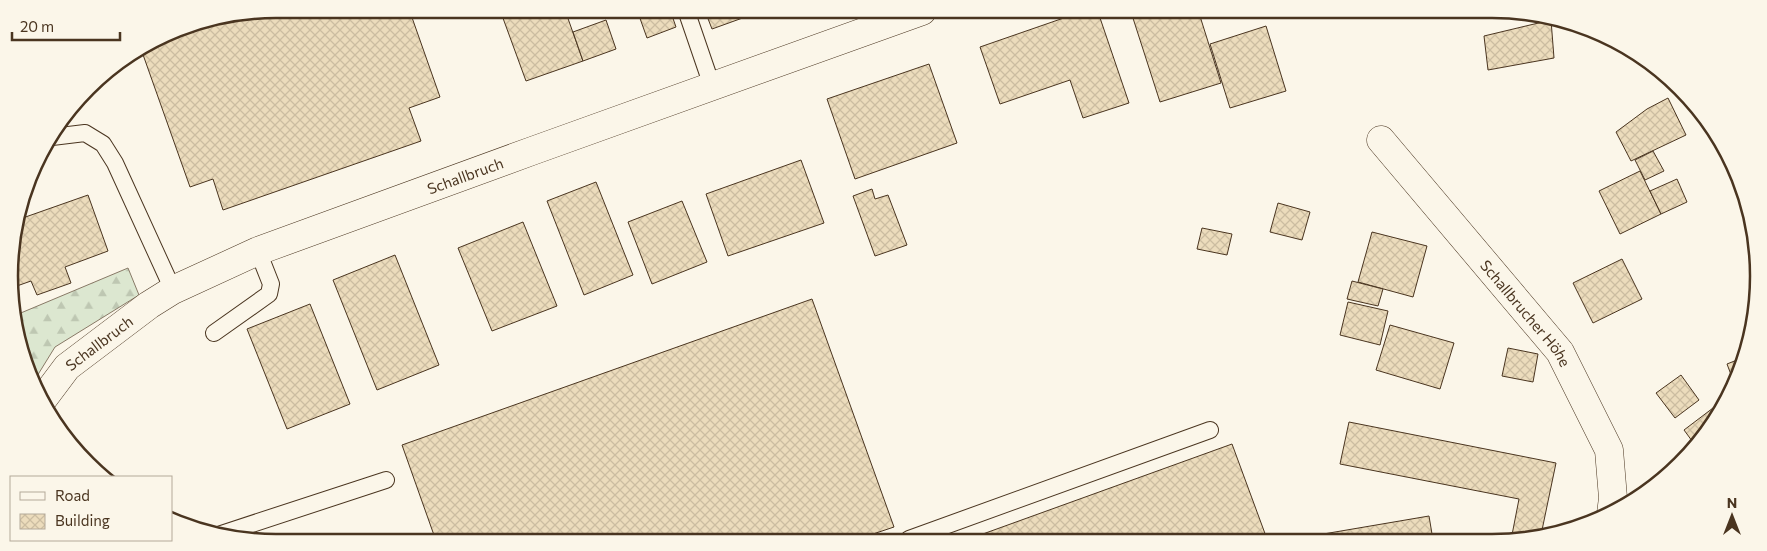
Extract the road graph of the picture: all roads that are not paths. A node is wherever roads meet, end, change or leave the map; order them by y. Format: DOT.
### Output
graph roads {
  1 [pos="689,18"];
  2 [pos="896,18"];
  3 [pos="712,86"];
  4 [pos="58,136"];
  5 [pos="1381,140"];
  6 [pos="258,251"];
  7 [pos="172,290"];
  8 [pos="214,333"];
  9 [pos="46,394"];
  10 [pos="1210,430"];
  11 [pos="386,480"];
  12 [pos="1613,503"];
  13 [pos="233,530"];
  14 [pos="923,534"];
  1 -- 3 [label="lane"];
  2 -- 3 [label="street, Schallbruch"];
  3 -- 6 [label="street, Schallbruch"];
  4 -- 7 [label="lane"];
  5 -- 12 [label="street, Schallbrucher Höhe"];
  6 -- 7 [label="street, Schallbruch"];
  6 -- 8 [label="lane"];
  7 -- 9 [label="street, Schallbruch"];
  10 -- 14 [label="lane"];
  11 -- 13 [label="lane"];
}
